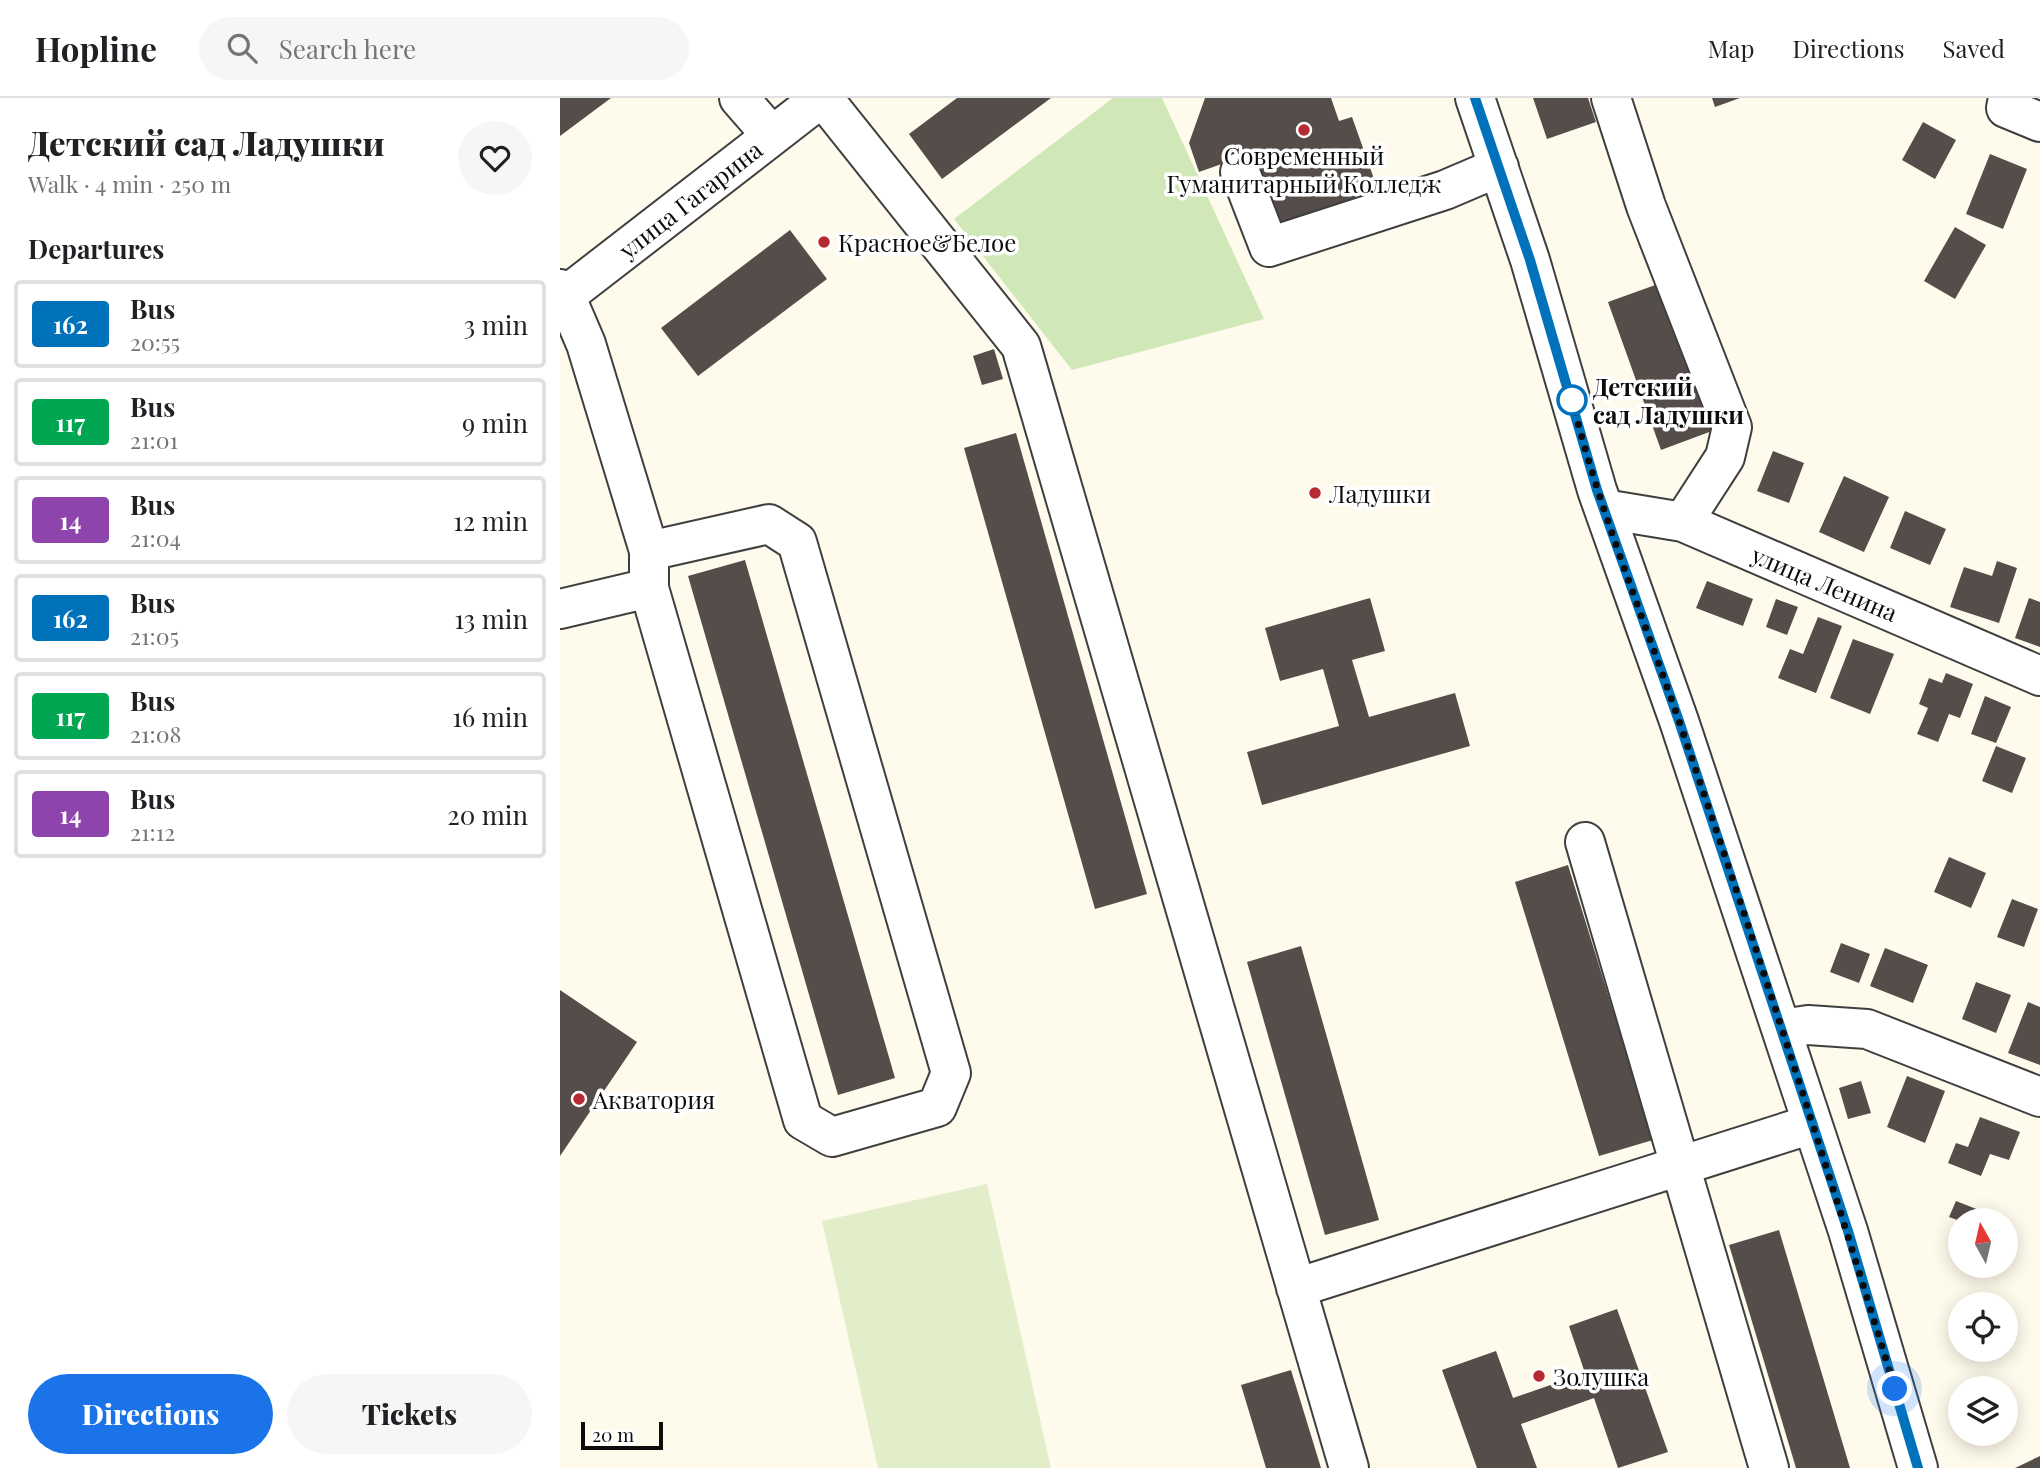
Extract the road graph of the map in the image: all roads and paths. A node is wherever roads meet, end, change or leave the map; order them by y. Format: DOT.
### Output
graph roads {
  1 [pos="740,98"];
  2 [pos="822,98"];
  3 [pos="1475,98"];
  4 [pos="1611,98"];
  5 [pos="2008,98"];
  6 [pos="2040,122"];
  7 [pos="772,136"];
  8 [pos="1499,167"];
  9 [pos="1240,172"];
  10 [pos="562,295"];
  11 [pos="1604,509"];
  12 [pos="1683,522"];
  13 [pos="649,551"];
  14 [pos="649,588"];
  15 [pos="560,609"];
  16 [pos="2040,676"];
  17 [pos="1585,842"];
  18 [pos="1781,1029"];
  19 [pos="2040,1097"];
  20 [pos="1811,1124"];
  21 [pos="1680,1165"];
  22 [pos="1296,1288"];
  23 [pos="1349,1468"];
  24 [pos="1769,1468"];
  25 [pos="1918,1468"];
  1 -- 7 [label="street"];
  2 -- 7 [label="street, улица Гагарина"];
  2 -- 22 [label="street"];
  3 -- 8 [label="street"];
  4 -- 12 [label="street"];
  5 -- 6 [label="street"];
  7 -- 10 [label="street, улица Гагарина"];
  8 -- 9 [label="street"];
  8 -- 11 [label="street"];
  10 -- 13 [label="street"];
  11 -- 12 [label="street, улица Ленина"];
  11 -- 18 [label="street"];
  12 -- 16 [label="street, улица Ленина"];
  13 -- 14 [label="street"];
  13 -- 14 [label="street"];
  14 -- 15 [label="street"];
  17 -- 21 [label="street"];
  18 -- 19 [label="street"];
  18 -- 20 [label="street"];
  20 -- 21 [label="street"];
  20 -- 25 [label="street"];
  21 -- 22 [label="street"];
  21 -- 24 [label="street"];
  22 -- 23 [label="street"];
}
